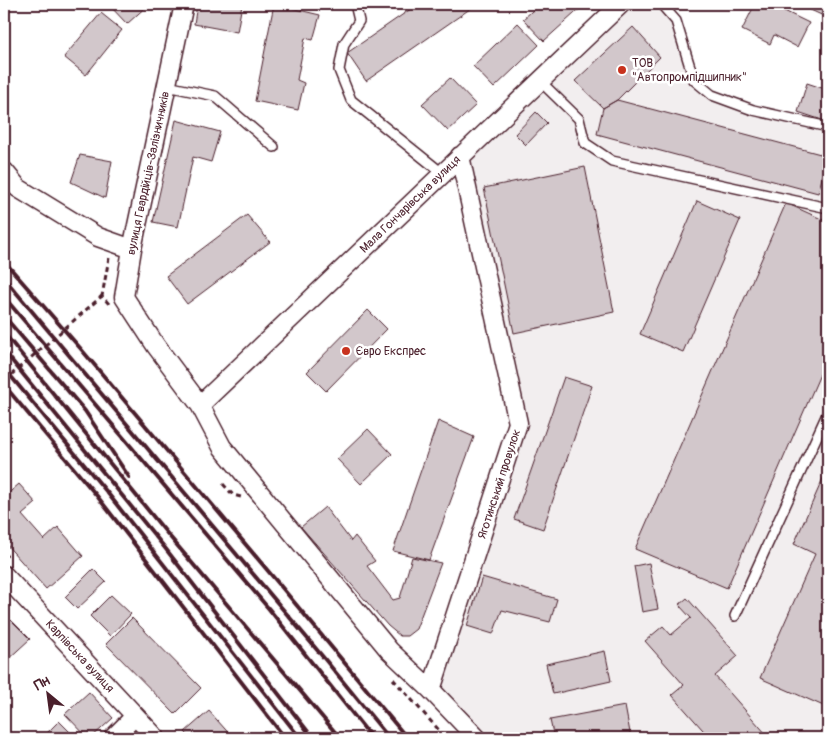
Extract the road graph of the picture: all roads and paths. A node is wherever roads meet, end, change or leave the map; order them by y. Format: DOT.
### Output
graph roads {
  1 [pos="184,4"];
  2 [pos="355,4"];
  3 [pos="621,4"];
  4 [pos="661,4"];
  5 [pos="540,81"];
  6 [pos="167,86"];
  7 [pos="828,127"];
  8 [pos="274,148"];
  9 [pos="460,156"];
  10 [pos="4,171"];
  11 [pos="442,173"];
  12 [pos="828,208"];
  13 [pos="132,249"];
  14 [pos="110,254"];
  15 [pos="4,381"];
  16 [pos="200,405"];
  17 [pos="828,412"];
  18 [pos="4,575"];
  19 [pos="735,616"];
  20 [pos="431,690"];
  21 [pos="135,716"];
  22 [pos="113,738"];
  23 [pos="156,738"];
  24 [pos="477,738"];
  1 -- 6 [label="street, вулиця Гвардійців-Залізничників"];
  2 -- 11 [label="lane"];
  3 -- 5 [label="street, Мала Гончарівська вулиця"];
  4 -- 7 [label="lane"];
  5 -- 9 [label="street, Мала Гончарівська вулиця"];
  5 -- 12 [label="lane"];
  6 -- 8 [label="lane"];
  6 -- 13 [label="street, вулиця Гвардійців-Залізничників"];
  9 -- 11 [label="street, Мала Гончарівська вулиця"];
  9 -- 20 [label="street, Яготинський провулок"];
  10 -- 13 [label="street"];
  11 -- 16 [label="street, Мала Гончарівська вулиця"];
  13 -- 16 [label="street, вулиця Гвардійців-Залізничників"];
  14 -- 15 [label="path, bridge"];
  16 -- 20 [label="street, вулиця Гвардійців-Залізничників"];
  17 -- 19 [label="lane"];
  18 -- 21 [label="street, Карпівська вулиця"];
  20 -- 24 [label="street, вулиця Гвардійців-Залізничників"];
  21 -- 22 [label="street"];
  21 -- 23 [label="street, Карпівська вулиця"];
}
